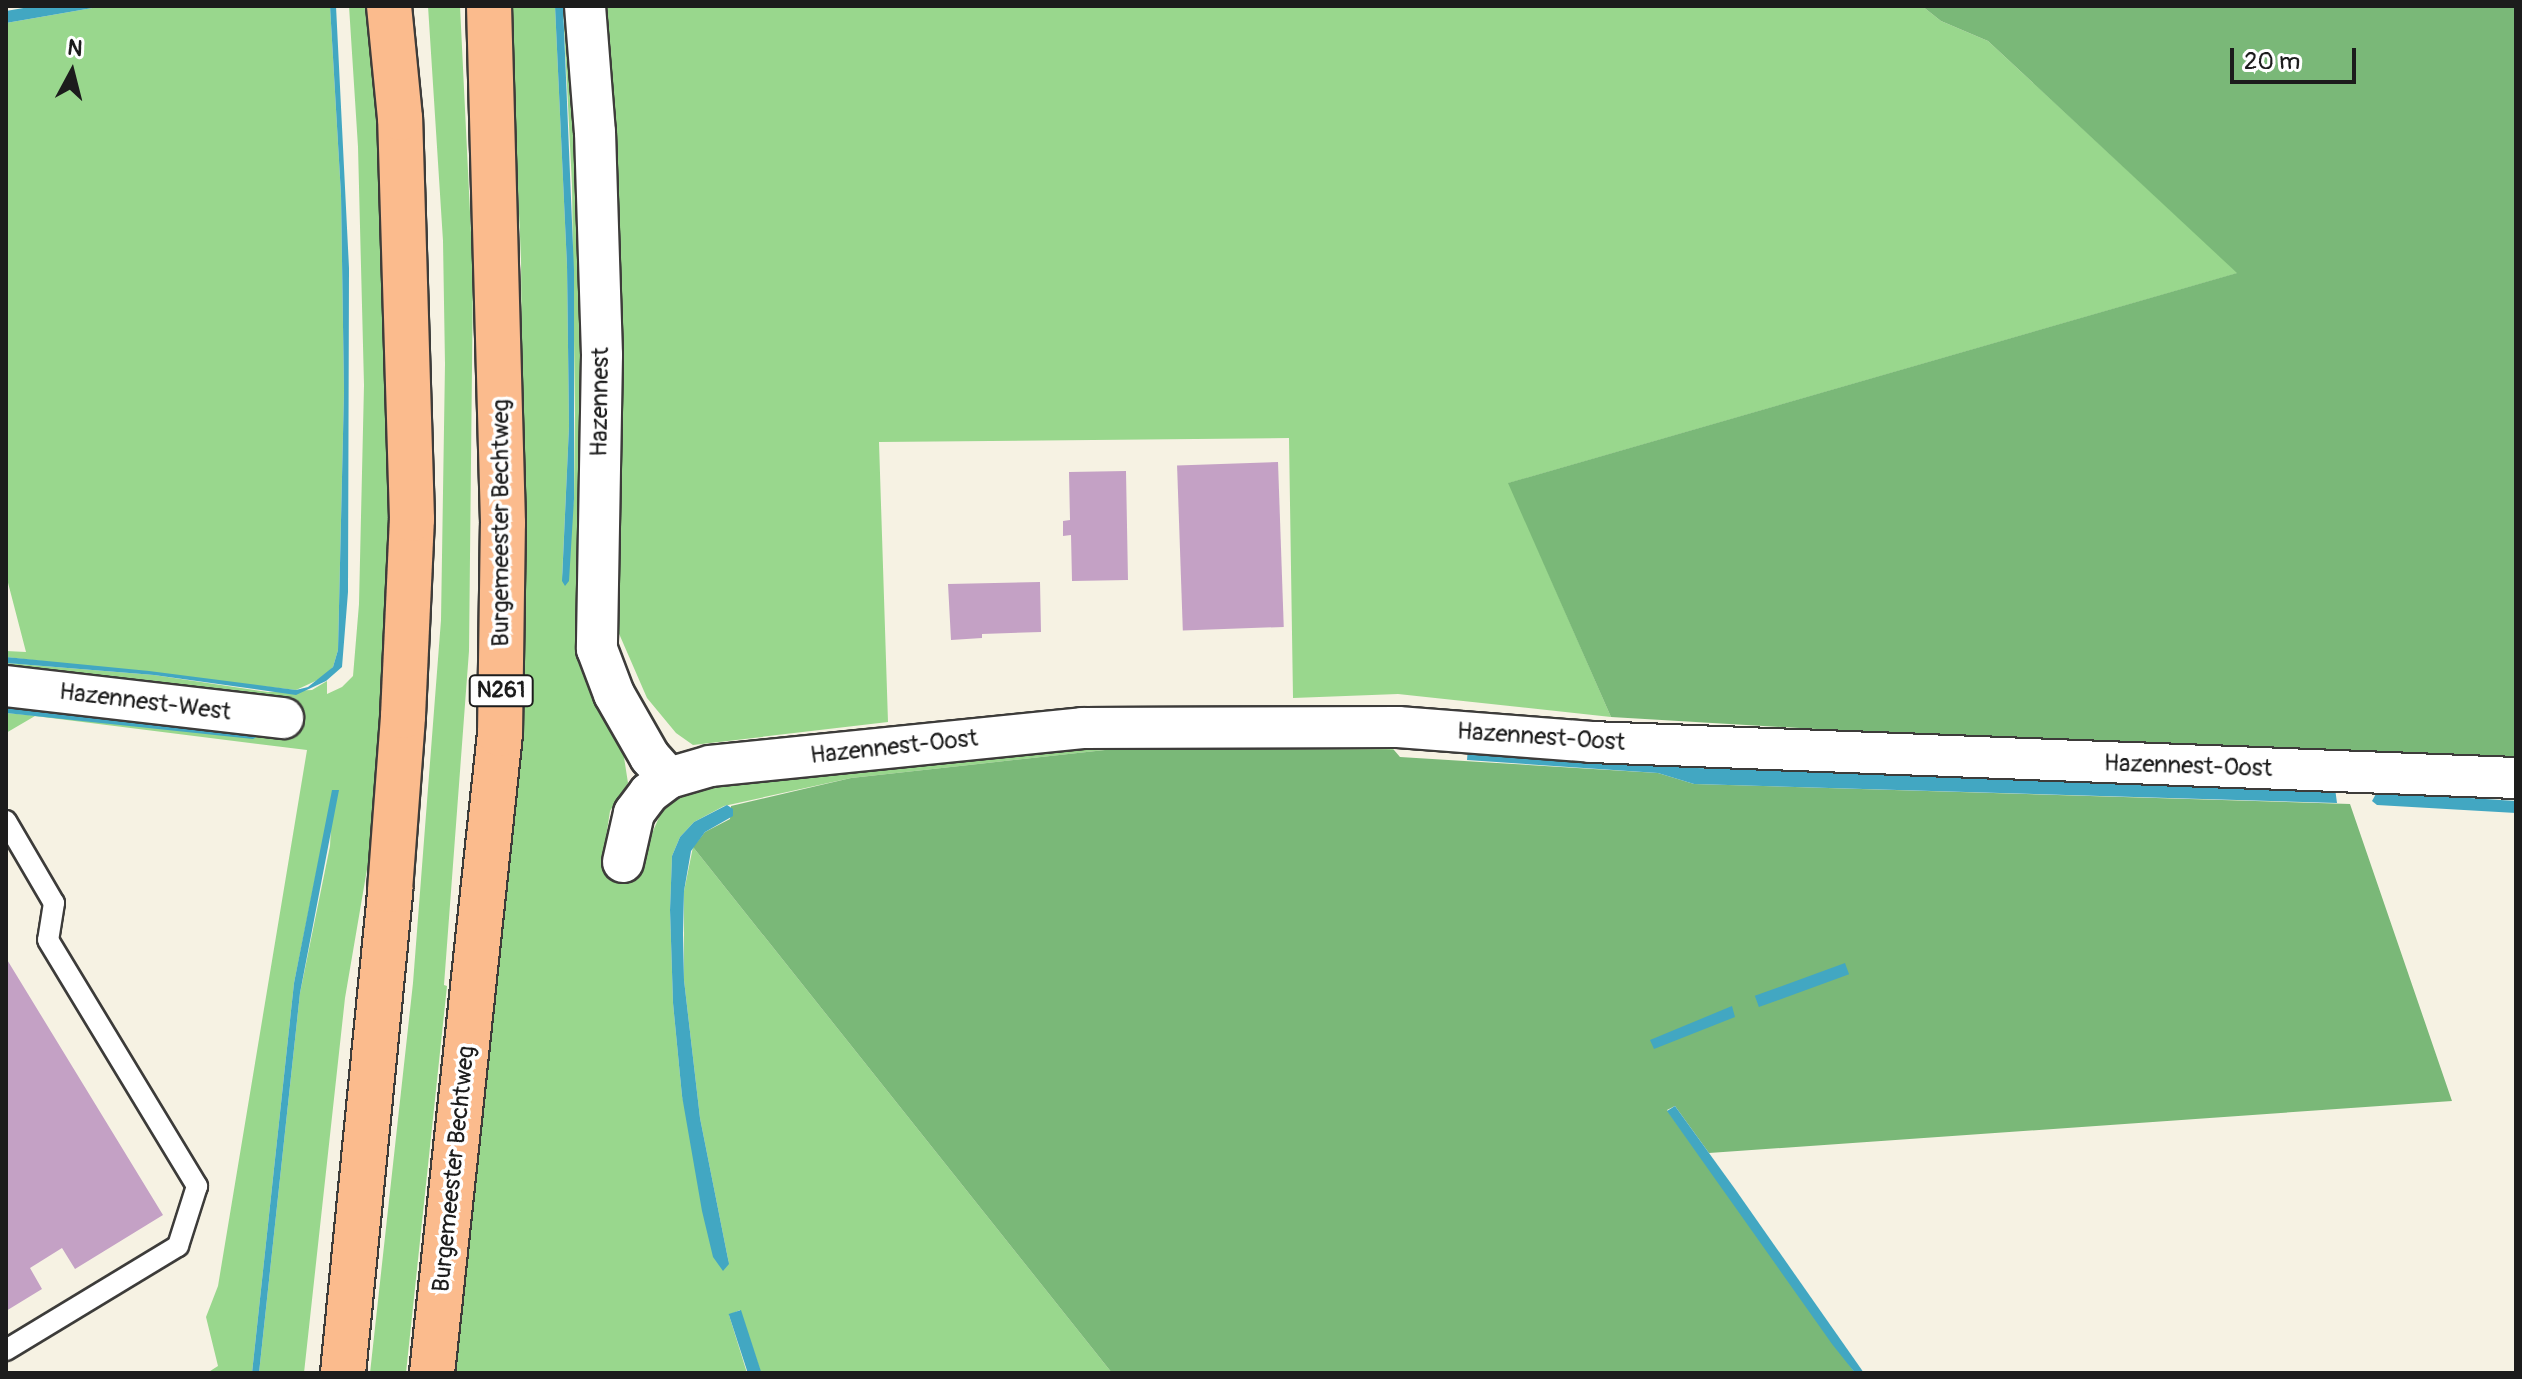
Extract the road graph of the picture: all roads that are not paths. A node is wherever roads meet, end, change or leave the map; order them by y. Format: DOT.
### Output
graph roads {
  1 [pos="389,6"];
  2 [pos="489,6"];
  3 [pos="585,6"];
  4 [pos="6,686"];
  5 [pos="283,718"];
  6 [pos="669,778"];
  7 [pos="2516,778"];
  8 [pos="6,821"];
  9 [pos="623,862"];
  10 [pos="6,1350"];
  11 [pos="343,1373"];
  12 [pos="432,1373"];
  1 -- 11 [label="main road"];
  2 -- 12 [label="main road, Burgemeester Bechtweg / N261"];
  3 -- 6 [label="street, Hazennest"];
  4 -- 5 [label="street, Hazennest-West"];
  6 -- 7 [label="street, Hazennest-Oost"];
  6 -- 9 [label="street, Hazennest-Oost"];
  8 -- 10 [label="lane"];
}
